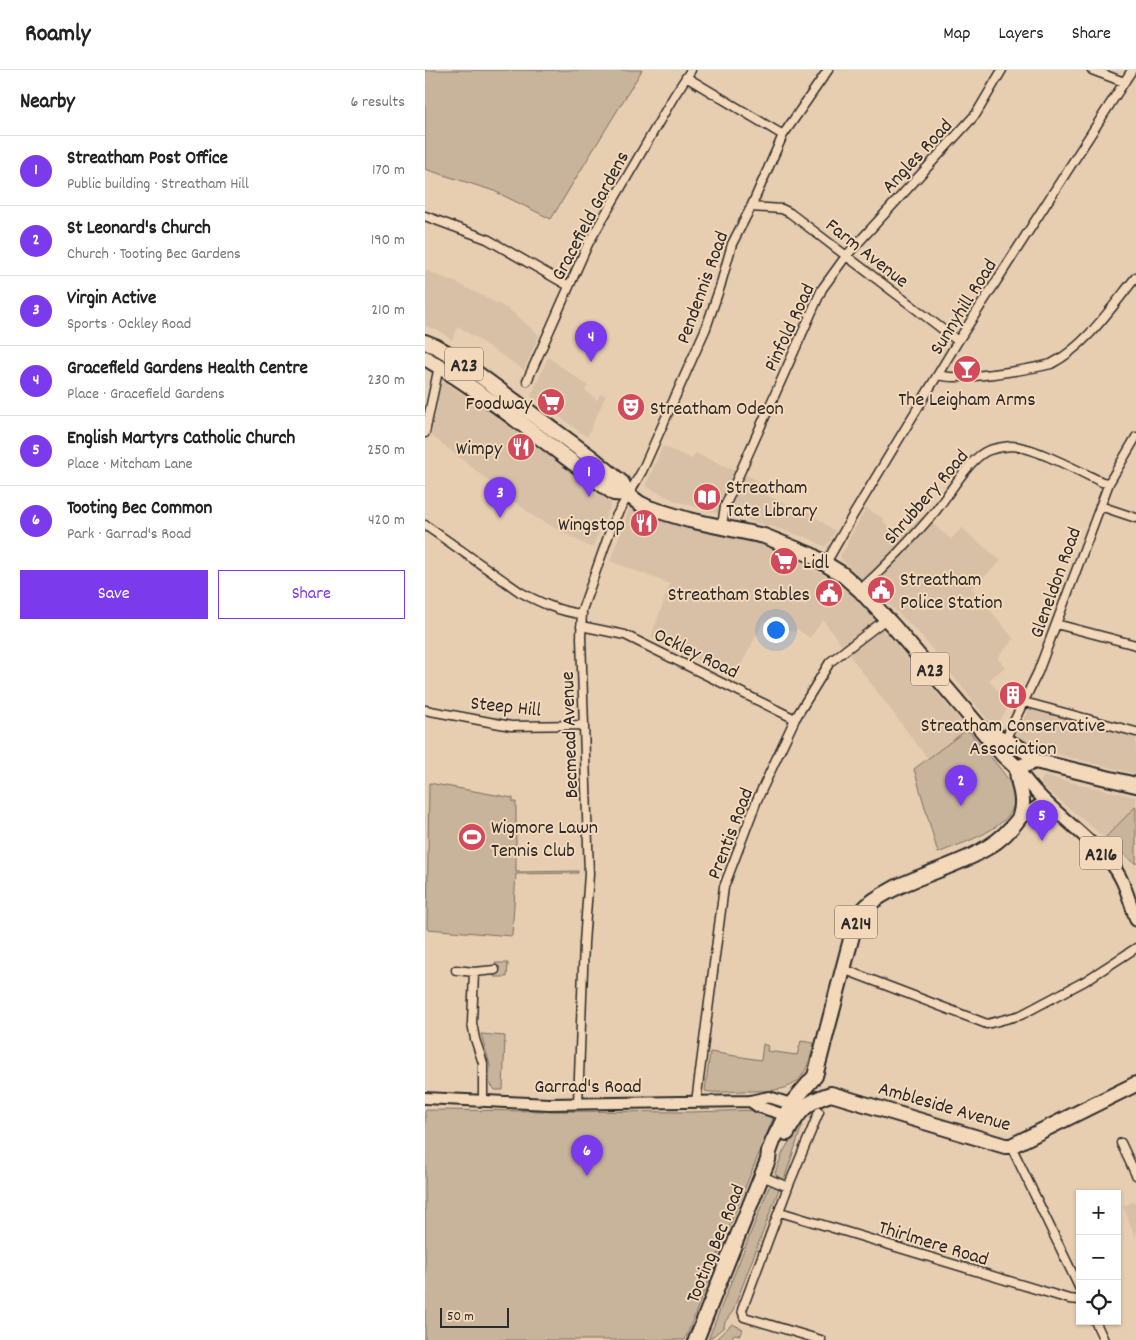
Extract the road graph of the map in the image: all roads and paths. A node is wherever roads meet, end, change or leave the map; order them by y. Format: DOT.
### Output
graph roads {
  1 [pos="828,70"];
  2 [pos="1003,70"];
  3 [pos="1091,70"];
  4 [pos="1132,70"];
  5 [pos="689,74"];
  6 [pos="1124,82"];
  7 [pos="783,136"];
  8 [pos="751,207"];
  9 [pos="425,216"];
  10 [pos="846,256"];
  11 [pos="1136,278"];
  12 [pos="569,286"];
  13 [pos="425,342"];
  14 [pos="958,342"];
  15 [pos="425,358"];
  16 [pos="439,366"];
  17 [pos="939,375"];
  18 [pos="527,380"];
  19 [pos="425,433"];
  20 [pos="1136,437"];
  21 [pos="1109,483"];
  22 [pos="627,494"];
  23 [pos="1099,506"];
  24 [pos="1136,518"];
  25 [pos="425,525"];
  26 [pos="722,526"];
  27 [pos="826,563"];
  28 [pos="860,590"];
  29 [pos="582,614"];
  30 [pos="886,619"];
  31 [pos="1056,624"];
  32 [pos="581,626"];
  33 [pos="1136,645"];
  34 [pos="1024,702"];
  35 [pos="425,710"];
  36 [pos="795,718"];
  37 [pos="584,725"];
  38 [pos="982,729"];
  39 [pos="1136,732"];
  40 [pos="1005,740"];
  41 [pos="1035,761"];
  42 [pos="1017,768"];
  43 [pos="1136,786"];
  44 [pos="1044,802"];
  45 [pos="1019,819"];
  46 [pos="1136,920"];
  47 [pos="1136,948"];
  48 [pos="843,969"];
  49 [pos="456,970"];
  50 [pos="495,970"];
  51 [pos="475,972"];
  52 [pos="815,1076"];
  53 [pos="1136,1084"];
  54 [pos="826,1095"];
  55 [pos="425,1098"];
  56 [pos="483,1101"];
  57 [pos="696,1102"];
  58 [pos="578,1103"];
  59 [pos="794,1111"];
  60 [pos="819,1112"];
  61 [pos="1121,1143"];
  62 [pos="1011,1146"];
  63 [pos="1134,1166"];
  64 [pos="762,1176"];
  65 [pos="1136,1176"];
  66 [pos="789,1187"];
  67 [pos="779,1212"];
  68 [pos="1076,1281"];
  69 [pos="1076,1300"];
  70 [pos="1097,1325"];
  71 [pos="696,1340"];
  72 [pos="821,1340"];
  73 [pos="1104,1340"];
  1 -- 7 [label="street, Pendennis Road"];
  2 -- 10 [label="street, Angles Road"];
  3 -- 6 [label="street"];
  4 -- 6 [label="street, Sunnyhill Road"];
  5 -- 7 [label="street"];
  5 -- 12 [label="street, Gracefield Gardens"];
  6 -- 14 [label="street, Sunnyhill Road"];
  7 -- 8 [label="street, Pendennis Road"];
  8 -- 10 [label="street, Farm Avenue"];
  8 -- 22 [label="street, Pendennis Road"];
  9 -- 12 [label="street"];
  10 -- 14 [label="street, Farm Avenue"];
  10 -- 26 [label="street, Pinfold Road"];
  11 -- 17 [label="street"];
  12 -- 18 [label="street, Gracefield Gardens"];
  13 -- 22 [label="highway, A23"];
  14 -- 17 [label="street, Sunnyhill Road"];
  15 -- 16 [label="highway, A23"];
  16 -- 19 [label="street"];
  16 -- 22 [label="highway, A23"];
  17 -- 27 [label="street, Sunnyhill Road"];
  20 -- 21 [label="street, Gleneldon Road"];
  21 -- 23 [label="street, Gleneldon Road"];
  21 -- 28 [label="street, Shrubbery Road"];
  22 -- 26 [label="highway, A23"];
  22 -- 29 [label="street, Becmead Avenue"];
  23 -- 24 [label="street"];
  23 -- 31 [label="street, Gleneldon Road"];
  25 -- 29 [label="street"];
  26 -- 27 [label="highway, A23"];
  27 -- 28 [label="highway, A23"];
  28 -- 30 [label="highway, A23"];
  29 -- 32 [label="street, Becmead Avenue"];
  30 -- 36 [label="street, Prentis Road"];
  30 -- 38 [label="highway, A23"];
  31 -- 33 [label="street"];
  31 -- 34 [label="street, Gleneldon Road"];
  32 -- 36 [label="street, Ockley Road"];
  32 -- 37 [label="street, Becmead Avenue"];
  34 -- 39 [label="street"];
  34 -- 40 [label="street, Gleneldon Road"];
  35 -- 37 [label="street, Steep Hill"];
  36 -- 57 [label="street, Prentis Road"];
  37 -- 58 [label="street, Becmead Avenue"];
  38 -- 40 [label="highway, A23"];
  38 -- 42 [label="highway, A23"];
  40 -- 41 [label="highway, A23"];
  41 -- 42 [label="highway"];
  41 -- 43 [label="highway, A23"];
  42 -- 44 [label="main road, A216"];
  42 -- 45 [label="highway"];
  44 -- 45 [label="main road"];
  44 -- 46 [label="main road, A216"];
  45 -- 48 [label="highway, A214"];
  47 -- 48 [label="street"];
  48 -- 52 [label="highway, A214"];
  49 -- 51 [label="street"];
  50 -- 51 [label="street"];
  51 -- 56 [label="street"];
  52 -- 54 [label="highway"];
  52 -- 59 [label="highway, A214"];
  53 -- 62 [label="highway, Ambleside Avenue"];
  54 -- 59 [label="highway"];
  54 -- 62 [label="highway, Ambleside Avenue"];
  55 -- 56 [label="main road, Garrad's Road"];
  56 -- 58 [label="main road, Garrad's Road"];
  57 -- 58 [label="main road, Garrad's Road"];
  57 -- 59 [label="main road, Garrad's Road"];
  59 -- 64 [label="highway, Tooting Bec Road / A214"];
  60 -- 66 [label="street"];
  61 -- 63 [label="street"];
  62 -- 68 [label="street"];
  63 -- 65 [label="street"];
  64 -- 66 [label="street"];
  64 -- 71 [label="highway, Tooting Bec Road / A214"];
  66 -- 67 [label="street"];
  67 -- 69 [label="street, Thirlmere Road"];
  67 -- 72 [label="street"];
  70 -- 73 [label="street"];
}
